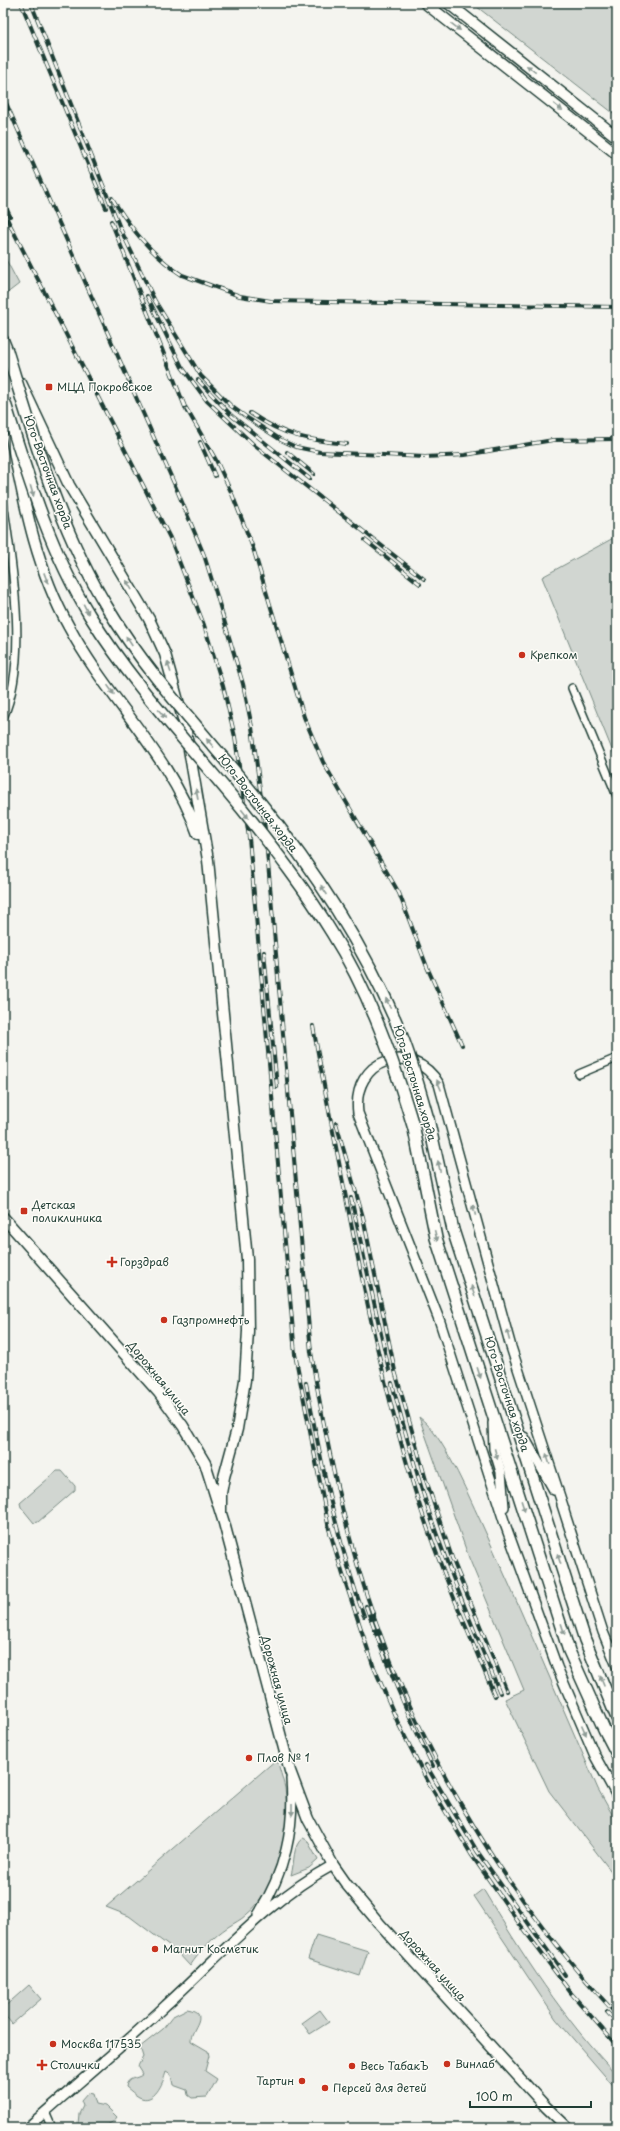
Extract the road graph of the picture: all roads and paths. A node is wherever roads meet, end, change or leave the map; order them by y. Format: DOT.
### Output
graph roads {
  1 [pos="425,3"];
  2 [pos="448,3"];
  3 [pos="617,137"];
  4 [pos="617,154"];
  5 [pos="5,346"];
  6 [pos="3,399"];
  7 [pos="3,502"];
  8 [pos="572,688"];
  9 [pos="3,718"];
  10 [pos="617,796"];
  11 [pos="208,860"];
  12 [pos="617,1058"];
  13 [pos="579,1074"];
  14 [pos="3,1217"];
  15 [pos="512,1408"];
  16 [pos="493,1415"];
  17 [pos="228,1459"];
  18 [pos="205,1463"];
  19 [pos="212,1482"];
  20 [pos="564,1509"];
  21 [pos="221,1513"];
  22 [pos="505,1524"];
  23 [pos="617,1666"];
  24 [pos="617,1718"];
  25 [pos="617,1754"];
  26 [pos="595,1756"];
  27 [pos="290,1771"];
  28 [pos="617,1783"];
  29 [pos="617,1796"];
  30 [pos="333,1865"];
  31 [pos="253,1922"];
  32 [pos="45,2112"];
  33 [pos="27,2128"];
  34 [pos="52,2128"];
  35 [pos="568,2128"];
  1 -- 4 [label="main road, one-way"];
  3 -- 2 [label="main road, one-way"];
  11 -- 5 [label="main road, one-way, bridge"];
  15 -- 5 [label="main road, Юго-Восточная хорда, one-way, bridge"];
  6 -- 11 [label="main road, one-way, bridge"];
  6 -- 16 [label="main road, Юго-Восточная хорда, one-way, bridge"];
  7 -- 9 [label="street"];
  8 -- 10 [label="street"];
  11 -- 17 [label="main road"];
  12 -- 13 [label="street"];
  14 -- 18 [label="main road, Дорожная улица"];
  15 -- 20 [label="street"];
  24 -- 15 [label="main road, Юго-Восточная хорда, one-way"];
  16 -- 22 [label="street, one-way"];
  16 -- 25 [label="main road, Юго-Восточная хорда, one-way"];
  17 -- 18 [label="main road"];
  17 -- 19 [label="main road"];
  17 -- 21 [label="main road"];
  18 -- 19 [label="main road, Дорожная улица"];
  19 -- 21 [label="main road, Дорожная улица"];
  20 -- 22 [label="street, one-way"];
  20 -- 23 [label="street"];
  21 -- 27 [label="main road, Дорожная улица"];
  22 -- 26 [label="street, one-way"];
  26 -- 28 [label="street"];
  26 -- 29 [label="street"];
  27 -- 30 [label="main road, Дорожная улица"];
  27 -- 31 [label="street, one-way"];
  30 -- 31 [label="street"];
  30 -- 35 [label="main road, Дорожная улица"];
  31 -- 32 [label="street"];
  32 -- 33 [label="street"];
  32 -- 34 [label="street"];
}
